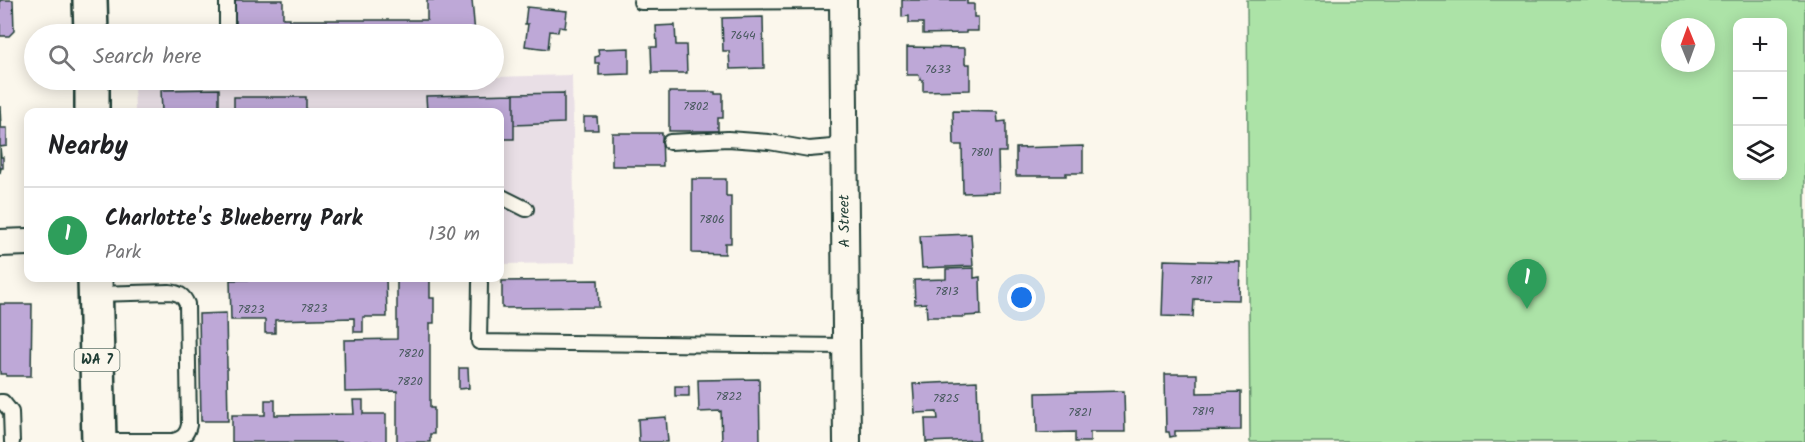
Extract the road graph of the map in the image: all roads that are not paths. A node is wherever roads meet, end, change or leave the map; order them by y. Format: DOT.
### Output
graph roads {
  1 [pos="90,0"];
  2 [pos="227,0"];
  3 [pos="843,1"];
  4 [pos="641,2"];
  5 [pos="91,24"];
  6 [pos="227,24"];
  7 [pos="92,90"];
  8 [pos="92,108"];
  9 [pos="670,142"];
  10 [pos="844,146"];
  11 [pos="504,198"];
  12 [pos="526,209"];
  13 [pos="24,242"];
  14 [pos="0,243"];
  15 [pos="480,283"];
  16 [pos="95,286"];
  17 [pos="846,346"];
  18 [pos="0,402"];
  19 [pos="99,441"];
  20 [pos="12,442"];
  21 [pos="847,442"];
  1 -- 5 [label="main road"];
  2 -- 6 [label="lane"];
  3 -- 4 [label="lane"];
  3 -- 10 [label="street, A Street"];
  7 -- 8 [label="main road"];
  9 -- 10 [label="lane"];
  10 -- 17 [label="street, A Street"];
  11 -- 12 [label="lane"];
  13 -- 14 [label="street"];
  15 -- 17 [label="lane"];
  16 -- 19 [label="main road, WA 7"];
  16 -- 19 [label="lane"];
  17 -- 21 [label="street, A Street"];
  18 -- 20 [label="lane"];
}
